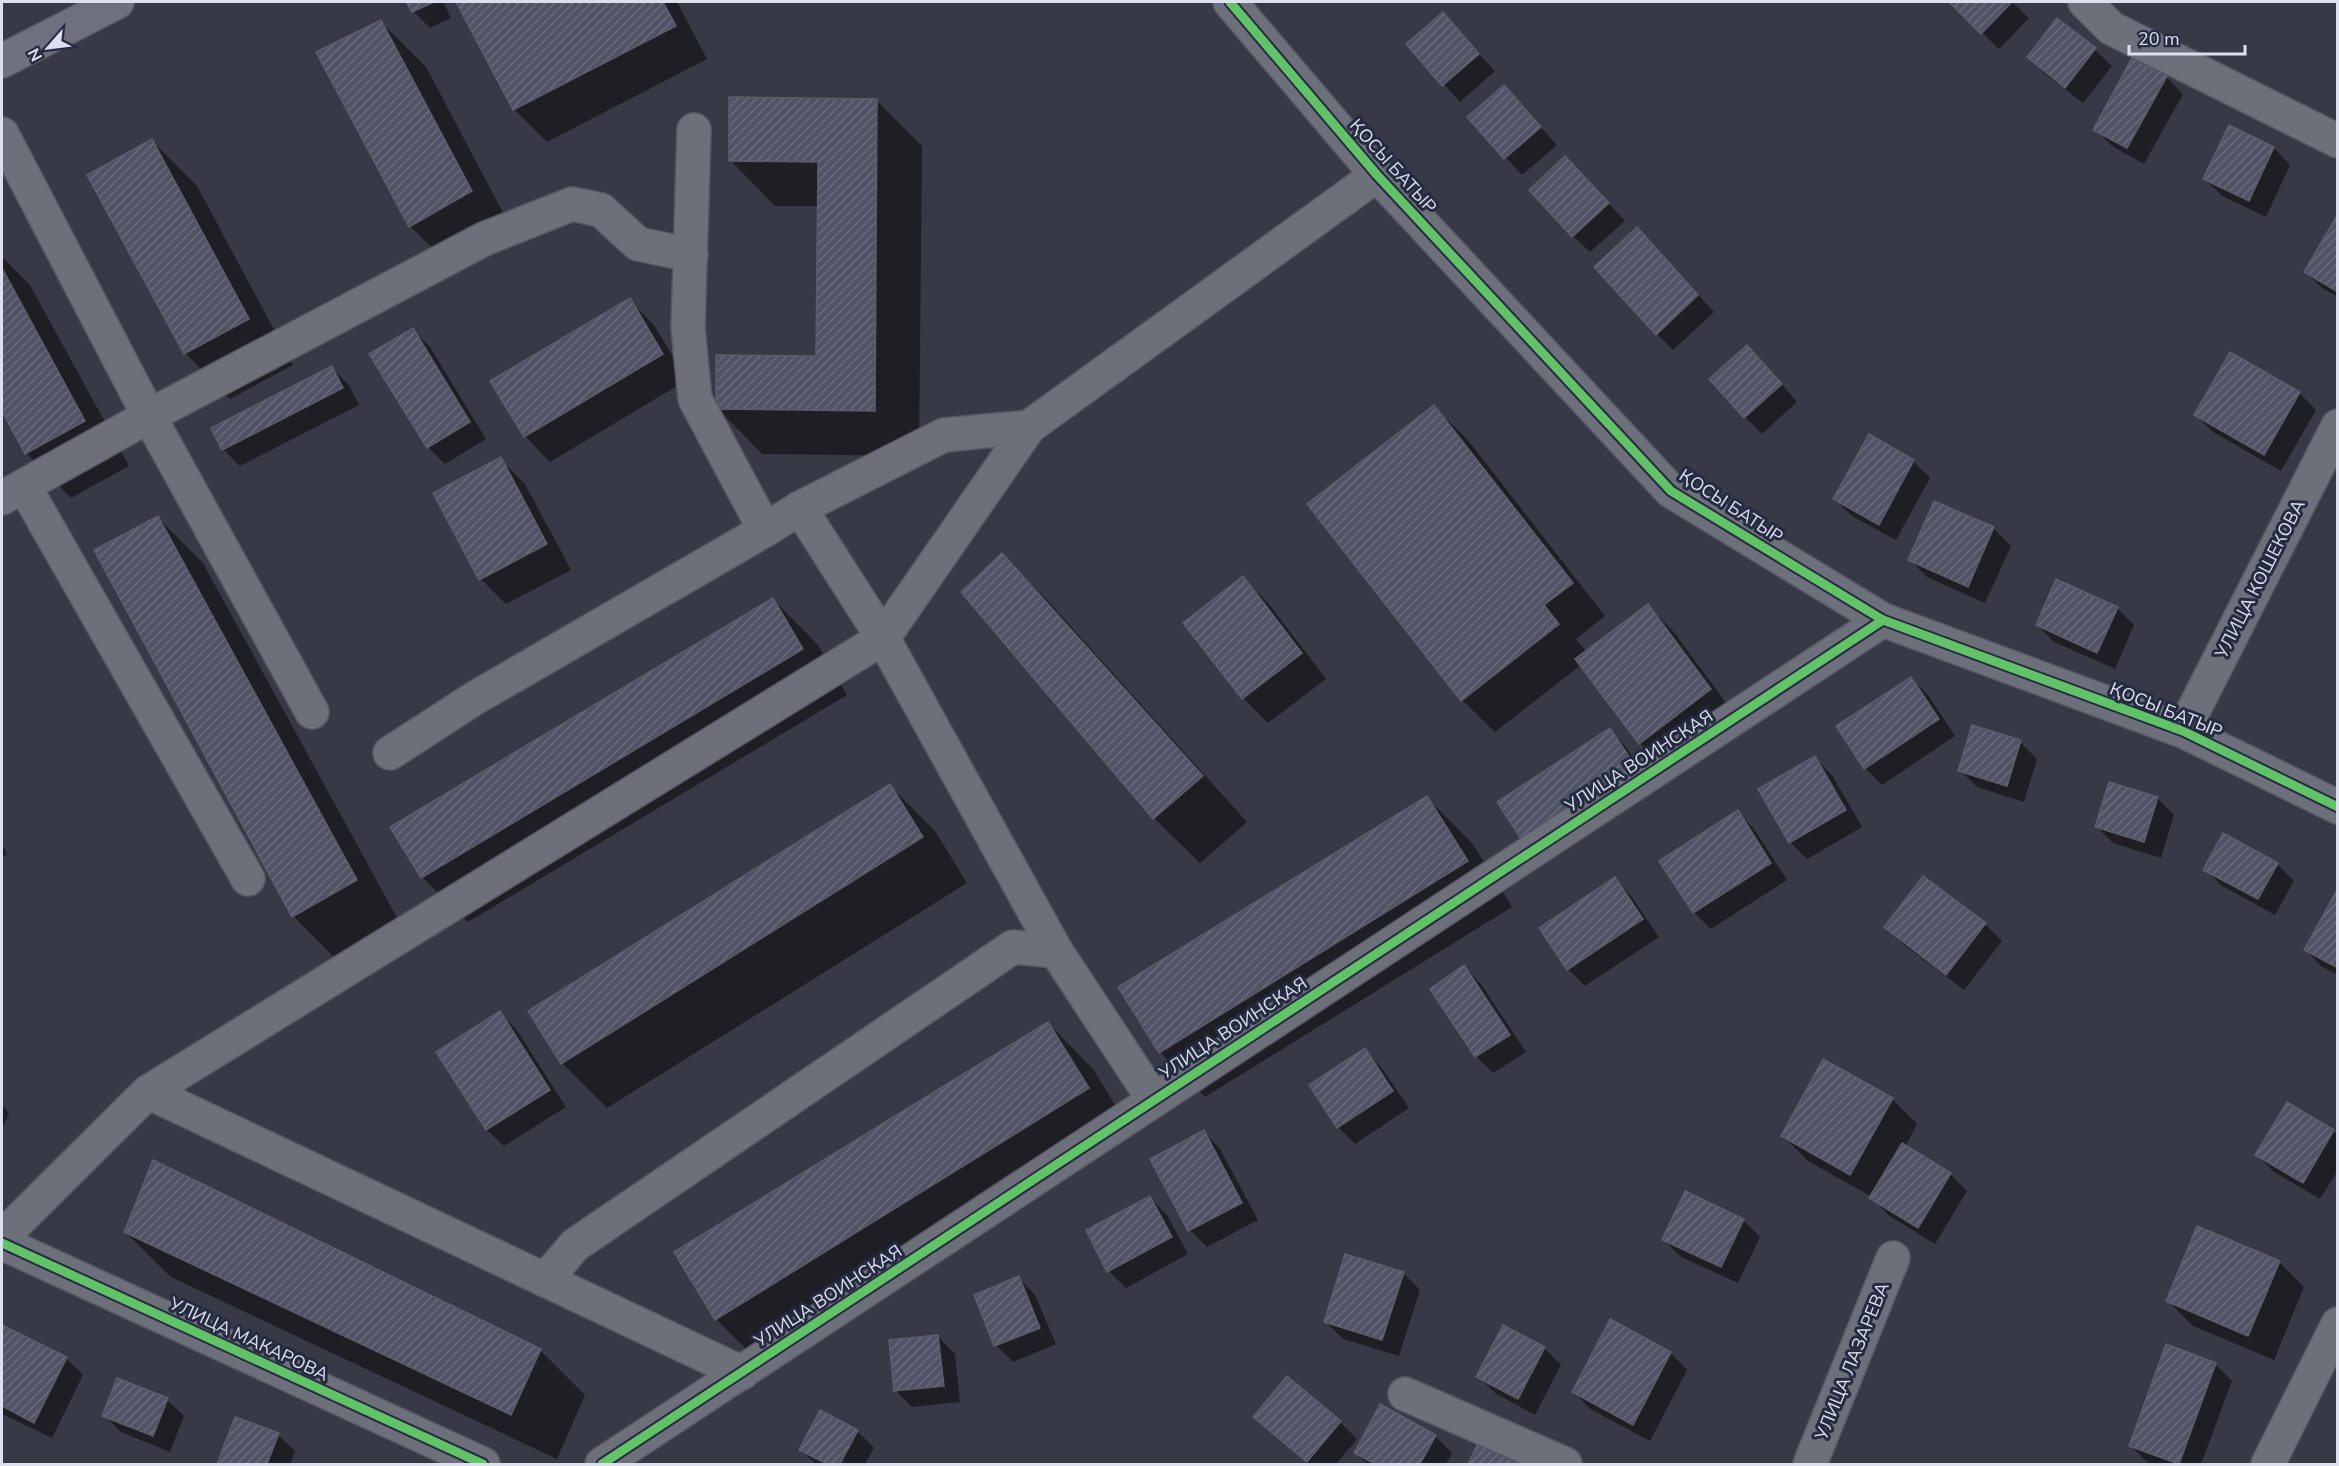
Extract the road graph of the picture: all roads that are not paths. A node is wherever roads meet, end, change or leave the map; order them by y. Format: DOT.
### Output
graph roads {
  1 [pos="117,2"];
  2 [pos="1230,2"];
  3 [pos="2085,2"];
  4 [pos="2,61"];
  5 [pos="694,130"];
  6 [pos="2,134"];
  7 [pos="2337,141"];
  8 [pos="1377,176"];
  9 [pos="691,255"];
  10 [pos="149,416"];
  11 [pos="2337,426"];
  12 [pos="1029,427"];
  13 [pos="13,492"];
  14 [pos="800,508"];
  15 [pos="765,530"];
  16 [pos="1883,620"];
  17 [pos="883,638"];
  18 [pos="312,712"];
  19 [pos="2183,731"];
  20 [pos="390,753"];
  21 [pos="2337,807"];
  22 [pos="248,879"];
  23 [pos="1056,951"];
  24 [pos="148,1092"];
  25 [pos="1154,1100"];
  26 [pos="2,1236"];
  27 [pos="2,1243"];
  28 [pos="1893,1258"];
  29 [pos="545,1280"];
  30 [pos="2337,1324"];
  31 [pos="742,1373"];
  32 [pos="1405,1394"];
  33 [pos="483,1464"];
  34 [pos="602,1464"];
  35 [pos="1565,1464"];
  36 [pos="1810,1464"];
  37 [pos="2268,1464"];
  1 -- 4 [label="main road"];
  2 -- 8 [label="street, ҚОСЫ БАТЫР"];
  3 -- 7 [label="street"];
  5 -- 9 [label="street"];
  6 -- 10 [label="street"];
  8 -- 12 [label="street"];
  8 -- 16 [label="street, ҚОСЫ БАТЫР"];
  9 -- 10 [label="street"];
  9 -- 15 [label="street"];
  10 -- 13 [label="street"];
  10 -- 18 [label="street"];
  11 -- 19 [label="street, УЛИЦА КОШЕКОВА"];
  12 -- 14 [label="street"];
  12 -- 17 [label="street"];
  13 -- 22 [label="street"];
  14 -- 15 [label="street"];
  14 -- 17 [label="street"];
  15 -- 20 [label="street"];
  16 -- 19 [label="street, ҚОСЫ БАТЫР"];
  16 -- 25 [label="street, УЛИЦА ВОИНСКАЯ"];
  17 -- 23 [label="street"];
  17 -- 24 [label="street"];
  19 -- 21 [label="street, ҚОСЫ БАТЫР"];
  23 -- 25 [label="street"];
  23 -- 29 [label="street"];
  24 -- 26 [label="street"];
  24 -- 29 [label="street"];
  25 -- 31 [label="street, УЛИЦА ВОИНСКАЯ"];
  27 -- 33 [label="street, УЛИЦА МАКАРОВА"];
  28 -- 36 [label="street, УЛИЦА ЛАЗАРЕВА"];
  29 -- 31 [label="street"];
  30 -- 37 [label="street"];
  31 -- 34 [label="street, УЛИЦА ВОИНСКАЯ"];
  32 -- 35 [label="street"];
}
